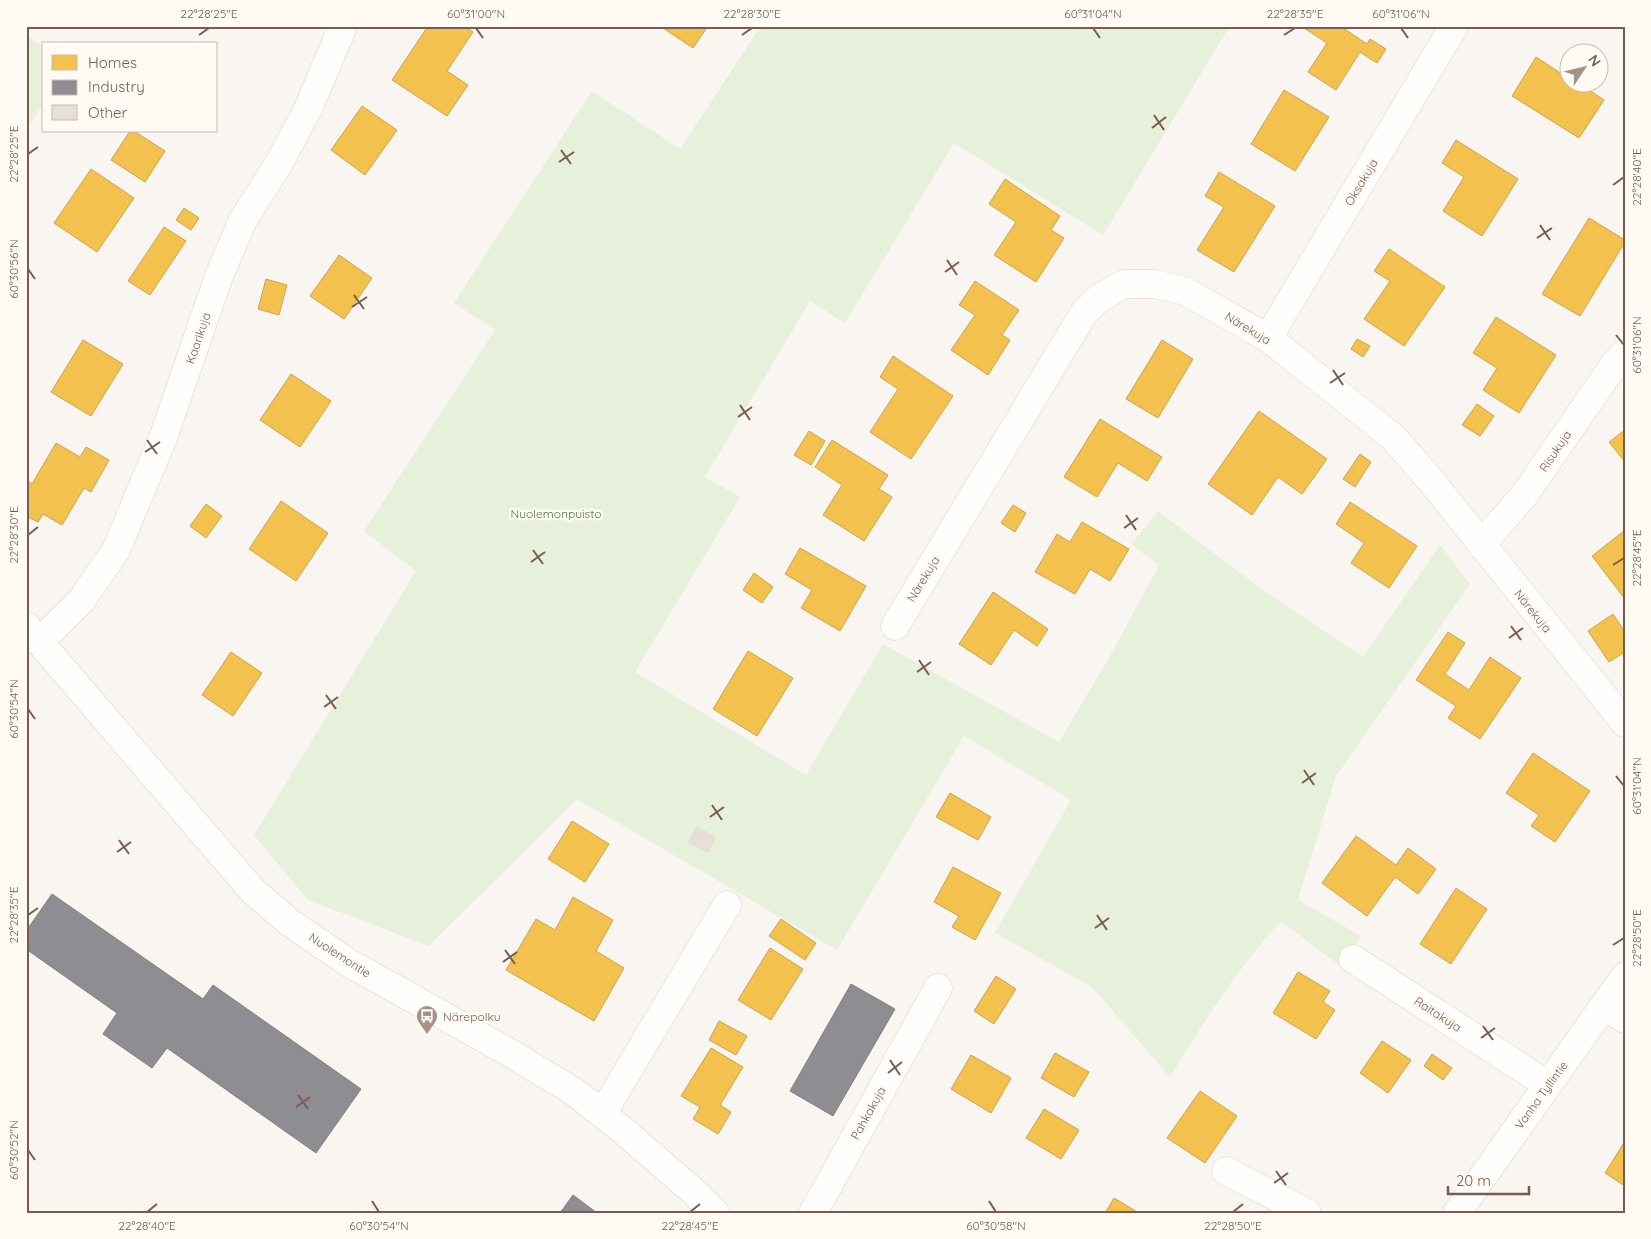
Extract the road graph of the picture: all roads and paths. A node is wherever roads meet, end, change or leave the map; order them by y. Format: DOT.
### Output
graph roads {
  1 [pos="343,26"];
  2 [pos="1454,26"];
  3 [pos="1268,338"];
  4 [pos="1625,353"];
  5 [pos="1482,546"];
  6 [pos="895,626"];
  7 [pos="33,634"];
  8 [pos="1625,723"];
  9 [pos="727,906"];
  10 [pos="1353,960"];
  11 [pos="1625,976"];
  12 [pos="938,988"];
  13 [pos="1615,1013"];
  14 [pos="1548,1085"];
  15 [pos="602,1114"];
  16 [pos="1226,1171"];
  17 [pos="714,1213"];
  18 [pos="813,1213"];
  19 [pos="1307,1213"];
  20 [pos="1457,1213"];
  1 -- 7 [label="street, Kaarikuja"];
  2 -- 3 [label="street, Oksakuja"];
  3 -- 5 [label="street, Närekuja"];
  3 -- 6 [label="street, Närekuja"];
  4 -- 5 [label="street, Risukuja"];
  5 -- 8 [label="street, Närekuja"];
  7 -- 15 [label="street, Nuolemontie"];
  9 -- 15 [label="street"];
  10 -- 14 [label="street, Raitakuja"];
  11 -- 13 [label="street, Vanha Tyllintie"];
  12 -- 18 [label="street, Pahkakuja"];
  13 -- 14 [label="street, Vanha Tyllintie"];
  14 -- 20 [label="street, Vanha Tyllintie"];
  15 -- 17 [label="street, Nuolemontie"];
  16 -- 19 [label="street"];
}
